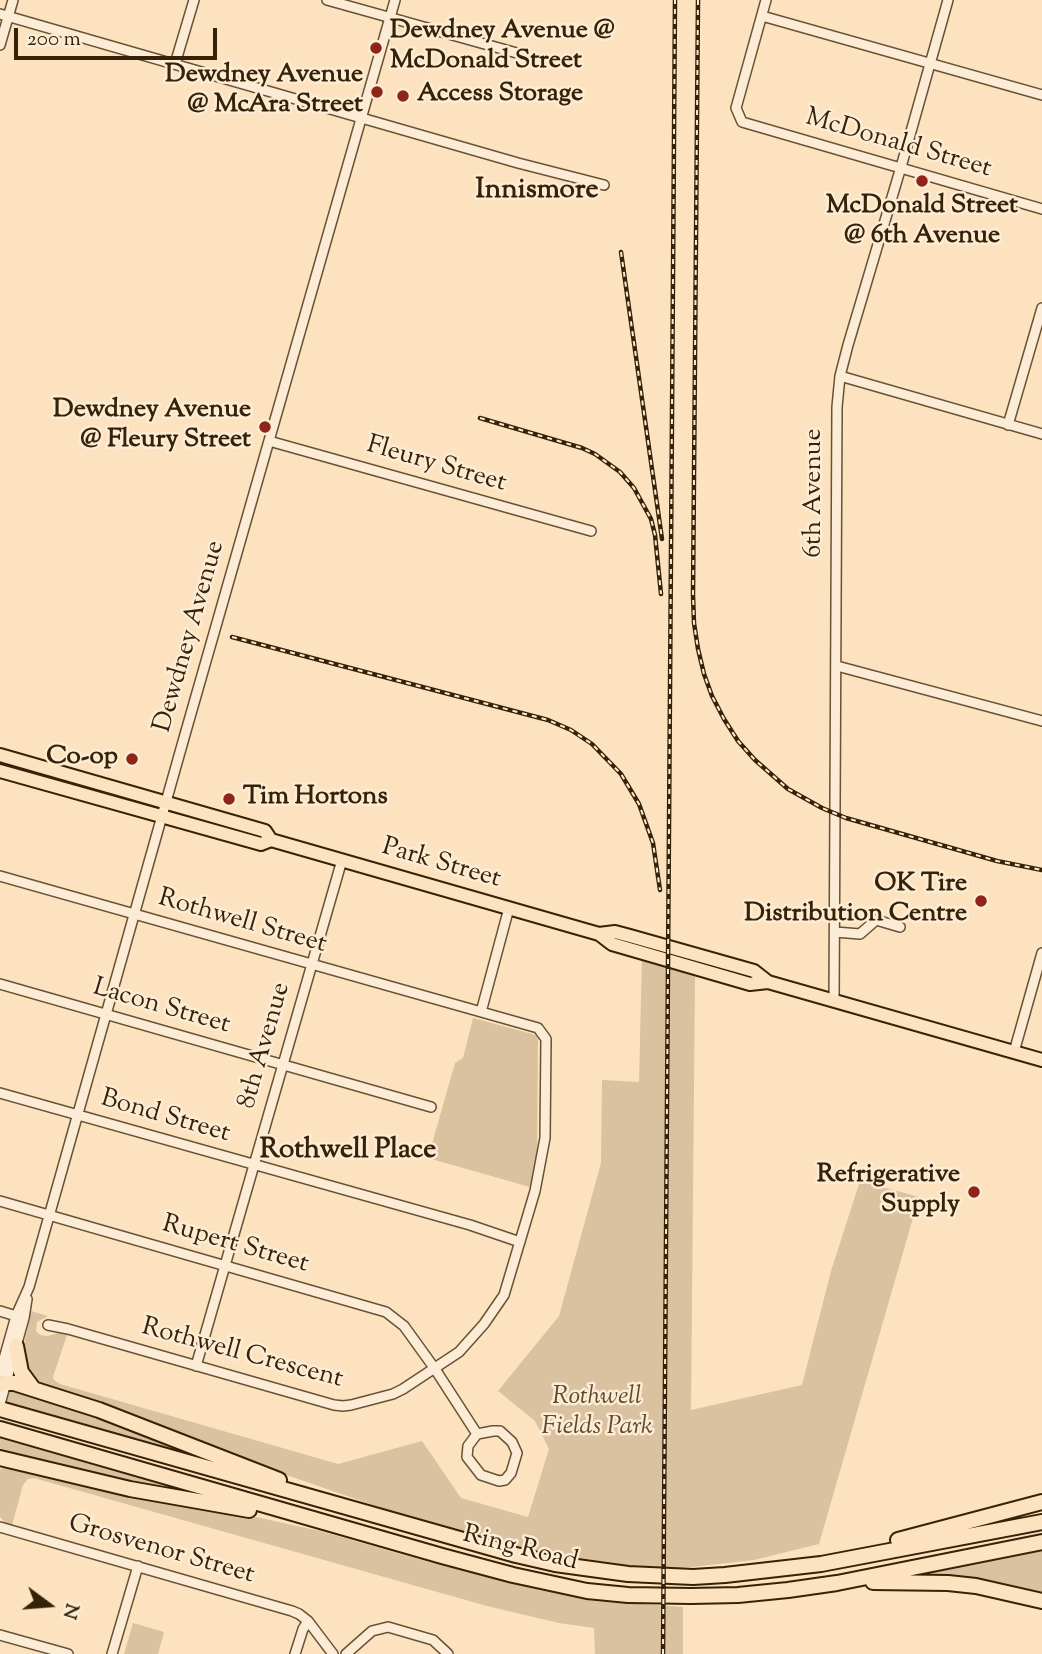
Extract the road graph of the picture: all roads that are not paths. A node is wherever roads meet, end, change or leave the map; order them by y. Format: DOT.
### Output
graph roads {
  1 [pos="13,0"];
  2 [pos="194,0"];
  3 [pos="327,0"];
  4 [pos="396,0"];
  5 [pos="766,0"];
  6 [pos="948,0"];
  7 [pos="4,15"];
  8 [pos="762,16"];
  9 [pos="390,18"];
  10 [pos="0,45"];
  11 [pos="524,55"];
  12 [pos="930,62"];
  13 [pos="175,64"];
  14 [pos="1042,95"];
  15 [pos="362,117"];
  16 [pos="901,167"];
  17 [pos="604,185"];
  18 [pos="1042,209"];
  19 [pos="1042,308"];
  20 [pos="840,376"];
  21 [pos="1008,425"];
  22 [pos="1042,435"];
  23 [pos="269,442"];
  24 [pos="591,531"];
  25 [pos="837,666"];
  26 [pos="1042,721"];
  27 [pos="0,755"];
  28 [pos="0,771"];
  29 [pos="166,802"];
  30 [pos="162,817"];
  31 [pos="271,840"];
  32 [pos="342,860"];
  33 [pos="0,876"];
  34 [pos="509,908"];
  35 [pos="134,914"];
  36 [pos="900,927"];
  37 [pos="835,932"];
  38 [pos="1042,953"];
  39 [pos="312,965"];
  40 [pos="0,984"];
  41 [pos="834,1001"];
  42 [pos="477,1011"];
  43 [pos="106,1014"];
  44 [pos="1014,1052"];
  45 [pos="1042,1060"];
  46 [pos="283,1065"];
  47 [pos="0,1093"];
  48 [pos="430,1107"];
  49 [pos="77,1115"];
  50 [pos="253,1164"];
  51 [pos="0,1200"];
  52 [pos="49,1215"];
  53 [pos="520,1242"];
  54 [pos="224,1265"];
  55 [pos="29,1287"];
  56 [pos="0,1311"];
  57 [pos="16,1315"];
  58 [pos="48,1325"];
  59 [pos="16,1346"];
  60 [pos="196,1366"];
  61 [pos="435,1369"];
  62 [pos="2,1380"];
  63 [pos="32,1387"];
  64 [pos="0,1406"];
  65 [pos="5,1431"];
  66 [pos="477,1434"];
  67 [pos="3,1461"];
  68 [pos="1042,1502"];
  69 [pos="352,1509"];
  70 [pos="312,1520"];
  71 [pos="1042,1522"];
  72 [pos="0,1527"];
  73 [pos="1042,1542"];
  74 [pos="138,1566"];
  75 [pos="757,1572"];
  76 [pos="836,1583"];
  77 [pos="1042,1601"];
  78 [pos="308,1621"];
  79 [pos="0,1635"];
  80 [pos="68,1654"];
  81 [pos="112,1654"];
  82 [pos="296,1654"];
  83 [pos="333,1654"];
  84 [pos="346,1654"];
  85 [pos="448,1654"];
  1 -- 7 [label="street"];
  2 -- 13 [label="street"];
  3 -- 9 [label="street"];
  4 -- 9 [label="street, Dewdney Avenue"];
  5 -- 8 [label="street"];
  6 -- 12 [label="street, 6th Avenue"];
  7 -- 10 [label="street"];
  7 -- 13 [label="street"];
  8 -- 12 [label="street"];
  8 -- 16 [label="street, McDonald Street"];
  9 -- 11 [label="street"];
  9 -- 15 [label="street, Dewdney Avenue"];
  12 -- 14 [label="street"];
  12 -- 16 [label="street, 6th Avenue"];
  13 -- 15 [label="street"];
  15 -- 17 [label="street"];
  15 -- 23 [label="street, Dewdney Avenue"];
  16 -- 18 [label="street, McDonald Street"];
  16 -- 20 [label="street, 6th Avenue"];
  19 -- 21 [label="street"];
  20 -- 21 [label="street"];
  20 -- 25 [label="street, 6th Avenue"];
  21 -- 22 [label="street"];
  23 -- 24 [label="street, Fleury Street"];
  23 -- 29 [label="street, Dewdney Avenue"];
  25 -- 26 [label="street"];
  25 -- 37 [label="street, 6th Avenue"];
  27 -- 29 [label="main road, Park Street"];
  28 -- 30 [label="main road, Park Street"];
  29 -- 30 [label="street, Dewdney Avenue"];
  29 -- 31 [label="main road, Park Street"];
  30 -- 31 [label="main road, Park Street"];
  30 -- 35 [label="street, Dewdney Avenue"];
  31 -- 32 [label="main road, Park Street"];
  32 -- 34 [label="main road, Park Street"];
  32 -- 39 [label="street, 8th Avenue"];
  33 -- 35 [label="street, Rothwell Street"];
  34 -- 41 [label="main road, Park Street"];
  34 -- 42 [label="street"];
  35 -- 39 [label="street, Rothwell Street"];
  35 -- 43 [label="street, Dewdney Avenue"];
  36 -- 37 [label="street"];
  37 -- 41 [label="street, 6th Avenue"];
  38 -- 44 [label="street"];
  39 -- 42 [label="street, Rothwell Street"];
  39 -- 46 [label="street, 8th Avenue"];
  40 -- 43 [label="street, Lacon Street"];
  41 -- 44 [label="main road, Park Street"];
  42 -- 53 [label="street, Rothwell Crescent"];
  43 -- 46 [label="street, Lacon Street"];
  43 -- 49 [label="street, Dewdney Avenue"];
  44 -- 45 [label="main road, Park Street"];
  46 -- 48 [label="street, Lacon Street"];
  46 -- 50 [label="street, 8th Avenue"];
  47 -- 49 [label="street, Bond Street"];
  49 -- 50 [label="street, Bond Street"];
  49 -- 52 [label="street, Dewdney Avenue"];
  50 -- 53 [label="street, Bond Street"];
  50 -- 54 [label="street, 8th Avenue"];
  51 -- 52 [label="street, Rupert Street"];
  52 -- 54 [label="street, Rupert Street"];
  52 -- 55 [label="street, Dewdney Avenue"];
  53 -- 61 [label="street, Rothwell Crescent"];
  54 -- 60 [label="street, 8th Avenue"];
  54 -- 61 [label="street, Rupert Street"];
  55 -- 57 [label="street, Dewdney Avenue"];
  55 -- 59 [label="street, Dewdney Avenue"];
  56 -- 57 [label="street"];
  57 -- 62 [label="street, Dewdney Avenue"];
  58 -- 60 [label="street, Rothwell Crescent"];
  59 -- 62 [label="street, Dewdney Avenue"];
  59 -- 63 [label="highway"];
  60 -- 61 [label="street, Rothwell Crescent"];
  61 -- 66 [label="street, Rupert Street"];
  62 -- 63 [label="highway"];
  62 -- 64 [label="street, Dewdney Avenue"];
  63 -- 69 [label="highway"];
  64 -- 69 [label="highway, Ring Road"];
  65 -- 70 [label="highway, Ring Road"];
  66 -- 66 [label="street"];
  67 -- 70 [label="highway"];
  68 -- 75 [label="highway"];
  69 -- 75 [label="highway, Ring Road"];
  70 -- 76 [label="highway, Ring Road"];
  71 -- 75 [label="highway, Ring Road"];
  72 -- 74 [label="street, Grosvenor Street"];
  73 -- 76 [label="highway, Ring Road"];
  74 -- 78 [label="street, Grosvenor Street"];
  74 -- 81 [label="street"];
  76 -- 77 [label="highway"];
  78 -- 82 [label="street"];
  78 -- 83 [label="street"];
  79 -- 80 [label="street"];
  84 -- 85 [label="street"];
}
